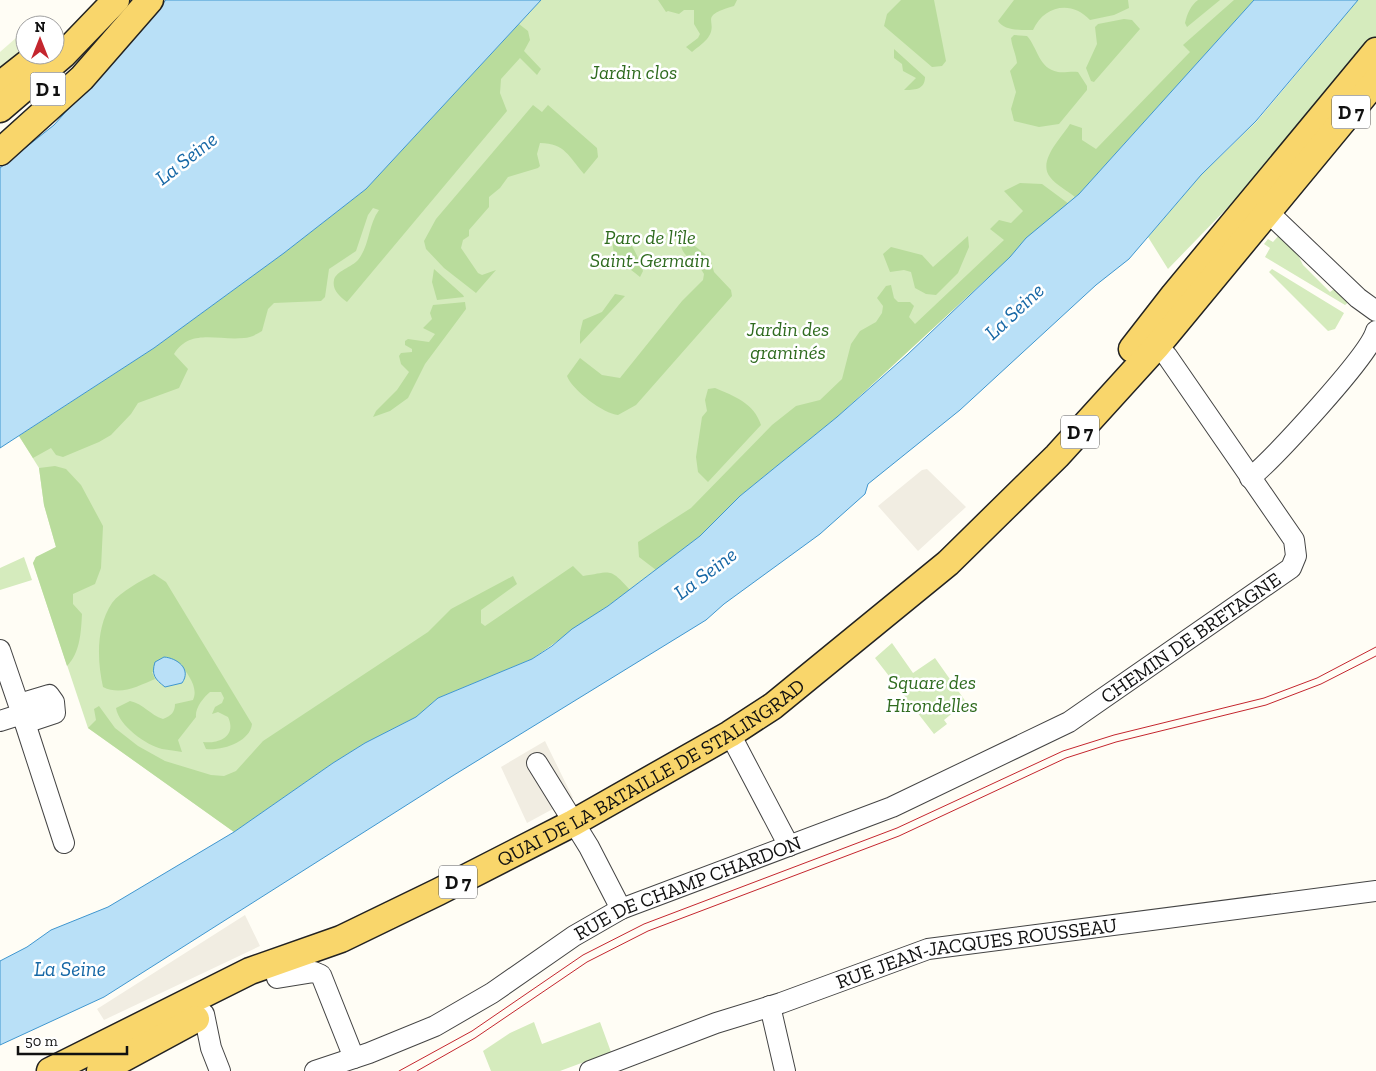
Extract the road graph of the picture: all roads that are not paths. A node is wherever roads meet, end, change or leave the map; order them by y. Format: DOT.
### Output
graph roads {
  1 [pos="95,0"];
  2 [pos="116,0"];
  3 [pos="137,0"];
  4 [pos="150,0"];
  5 [pos="65,29"];
  6 [pos="1376,51"];
  7 [pos="25,65"];
  8 [pos="1376,81"];
  9 [pos="0,85"];
  10 [pos="0,109"];
  11 [pos="0,130"];
  12 [pos="0,152"];
  13 [pos="1270,180"];
  14 [pos="1268,212"];
  15 [pos="1240,217"];
  16 [pos="1376,311"];
  17 [pos="1376,331"];
  18 [pos="1157,346"];
  19 [pos="1250,478"];
  20 [pos="868,628"];
  21 [pos="0,650"];
  22 [pos="22,714"];
  23 [pos="0,721"];
  24 [pos="1069,722"];
  25 [pos="730,734"];
  26 [pos="536,762"];
  27 [pos="573,823"];
  28 [pos="64,843"];
  29 [pos="789,846"];
  30 [pos="1376,891"];
  31 [pos="620,909"];
  32 [pos="341,939"];
  33 [pos="277,978"];
  34 [pos="770,1006"];
  35 [pos="204,1014"];
  36 [pos="354,1058"];
  37 [pos="50,1071"];
  38 [pos="100,1071"];
  39 [pos="220,1071"];
  40 [pos="314,1071"];
  41 [pos="590,1071"];
  42 [pos="785,1071"];
  1 -- 5 [label="main road"];
  2 -- 10 [label="main road, D 1"];
  3 -- 11 [label="main road, D 1"];
  4 -- 12 [label="main road, D 1"];
  6 -- 13 [label="main road, QUAI DE LA BATAILLE DE STALINGRAD / D 7"];
  7 -- 9 [label="main road"];
  8 -- 14 [label="main road, QUAI DE LA BATAILLE DE STALINGRAD / D 7"];
  13 -- 14 [label="main road"];
  13 -- 15 [label="main road, QUAI DE LA BATAILLE DE STALINGRAD / D 7"];
  14 -- 15 [label="main road"];
  14 -- 16 [label="street"];
  14 -- 18 [label="main road, QUAI DE LA BATAILLE DE STALINGRAD / D 7"];
  15 -- 20 [label="main road, QUAI DE LA BATAILLE DE STALINGRAD / D 7"];
  17 -- 19 [label="street"];
  18 -- 19 [label="street, CHEMIN DE BRETAGNE"];
  18 -- 20 [label="main road, QUAI DE LA BATAILLE DE STALINGRAD / D 7"];
  19 -- 24 [label="street, CHEMIN DE BRETAGNE"];
  20 -- 25 [label="main road, QUAI DE LA BATAILLE DE STALINGRAD / D 7"];
  21 -- 22 [label="street"];
  22 -- 23 [label="street"];
  22 -- 28 [label="street"];
  24 -- 29 [label="street, RUE DE CHAMP CHARDON"];
  25 -- 27 [label="main road, QUAI DE LA BATAILLE DE STALINGRAD / D 7"];
  25 -- 29 [label="street"];
  26 -- 27 [label="street"];
  27 -- 31 [label="street"];
  27 -- 32 [label="main road, QUAI DE LA BATAILLE DE STALINGRAD / D 7"];
  29 -- 31 [label="street, RUE DE CHAMP CHARDON"];
  30 -- 34 [label="street, RUE JEAN-JACQUES ROUSSEAU"];
  31 -- 36 [label="street, RUE DE CHAMP CHARDON"];
  32 -- 33 [label="main road, QUAI DE LA BATAILLE DE STALINGRAD / D 7"];
  32 -- 37 [label="main road, QUAI DE LA BATAILLE DE STALINGRAD / D 7"];
  33 -- 35 [label="main road, QUAI DE LA BATAILLE DE STALINGRAD / D 7"];
  33 -- 36 [label="street"];
  34 -- 41 [label="street, RUE JEAN-JACQUES ROUSSEAU"];
  34 -- 42 [label="street"];
  35 -- 38 [label="main road, QUAI DE LA BATAILLE DE STALINGRAD / D 7"];
  35 -- 39 [label="street"];
  36 -- 40 [label="street, RUE DE CHAMP CHARDON"];
}
